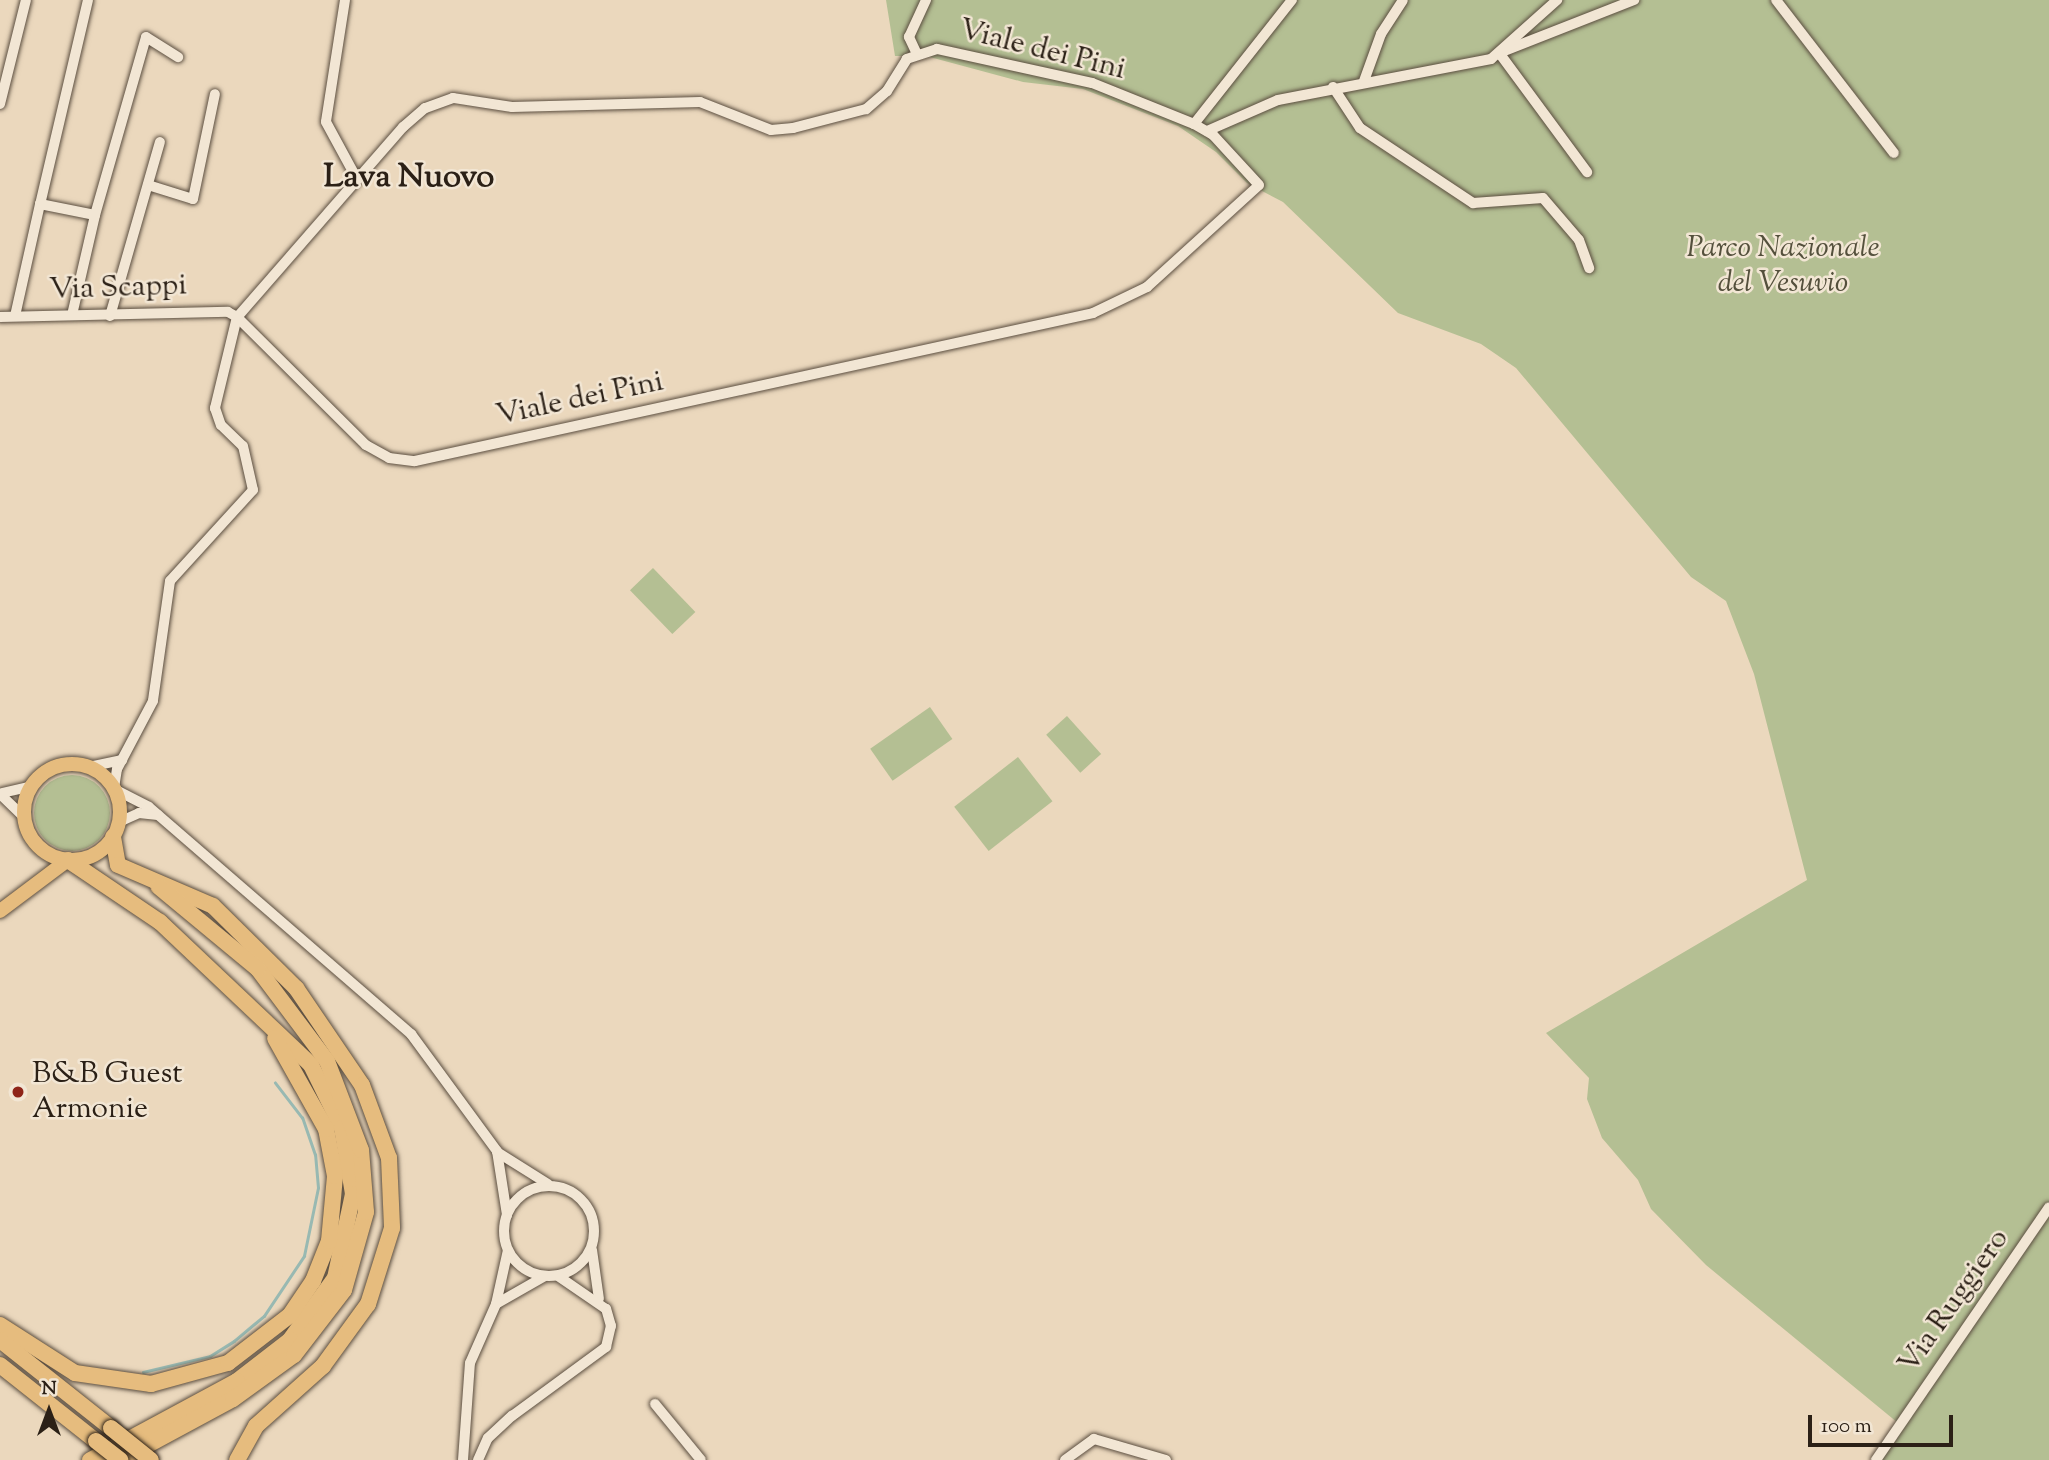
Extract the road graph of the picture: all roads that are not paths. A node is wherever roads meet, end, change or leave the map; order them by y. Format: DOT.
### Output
graph roads {
  1 [pos="26,0"];
  2 [pos="88,0"];
  3 [pos="345,0"];
  4 [pos="926,0"];
  5 [pos="1292,0"];
  6 [pos="1403,0"];
  7 [pos="1558,0"];
  8 [pos="1634,0"];
  9 [pos="1776,0"];
  10 [pos="916,52"];
  11 [pos="1502,52"];
  12 [pos="178,57"];
  13 [pos="1364,81"];
  14 [pos="1333,87"];
  15 [pos="215,94"];
  16 [pos="0,104"];
  17 [pos="1194,124"];
  18 [pos="1207,131"];
  19 [pos="160,142"];
  20 [pos="1894,153"];
  21 [pos="1587,172"];
  22 [pos="357,179"];
  23 [pos="148,185"];
  24 [pos="40,204"];
  25 [pos="95,215"];
  26 [pos="1589,268"];
  27 [pos="72,315"];
  28 [pos="15,316"];
  29 [pos="110,316"];
  30 [pos="0,317"];
  31 [pos="237,317"];
  32 [pos="122,760"];
  33 [pos="89,767"];
  34 [pos="32,786"];
  35 [pos="114,789"];
  36 [pos="0,794"];
  37 [pos="158,815"];
  38 [pos="24,817"];
  39 [pos="116,829"];
  40 [pos="37,845"];
  41 [pos="68,860"];
  42 [pos="142,877"];
  43 [pos="26,887"];
  44 [pos="0,911"];
  45 [pos="274,1036"];
  46 [pos="497,1151"];
  47 [pos="554,1186"];
  48 [pos="2049,1207"];
  49 [pos="507,1215"];
  50 [pos="592,1247"];
  51 [pos="508,1250"];
  52 [pos="552,1276"];
  53 [pos="600,1299"];
  54 [pos="496,1304"];
  55 [pos="0,1325"];
  56 [pos="0,1340"];
  57 [pos="0,1365"];
  58 [pos="0,1376"];
  59 [pos="655,1404"];
  60 [pos="65,1416"];
  61 [pos="90,1460"];
  62 [pos="120,1460"];
  63 [pos="151,1460"];
  64 [pos="237,1460"];
  65 [pos="463,1460"];
  66 [pos="478,1460"];
  67 [pos="701,1460"];
  68 [pos="1065,1460"];
  69 [pos="1166,1460"];
  70 [pos="1876,1460"];
  1 -- 16 [label="street"];
  2 -- 24 [label="street"];
  3 -- 22 [label="street"];
  4 -- 10 [label="street"];
  5 -- 17 [label="street"];
  6 -- 13 [label="street"];
  7 -- 11 [label="street"];
  8 -- 11 [label="street"];
  9 -- 20 [label="street"];
  10 -- 17 [label="street, Viale dei Pini"];
  10 -- 22 [label="street, Viale dei Pini"];
  11 -- 13 [label="street"];
  11 -- 21 [label="street"];
  12 -- 25 [label="street"];
  13 -- 14 [label="street"];
  14 -- 18 [label="street"];
  14 -- 26 [label="street"];
  15 -- 23 [label="street"];
  17 -- 18 [label="street, Viale dei Pini"];
  18 -- 31 [label="street, Viale dei Pini"];
  19 -- 23 [label="street"];
  22 -- 31 [label="street, Viale dei Pini"];
  23 -- 29 [label="street"];
  24 -- 25 [label="street"];
  24 -- 28 [label="street"];
  25 -- 27 [label="street"];
  27 -- 28 [label="street, Via Scappi"];
  27 -- 29 [label="street, Via Scappi"];
  28 -- 30 [label="street, Via Scappi"];
  29 -- 31 [label="street, Via Scappi"];
  31 -- 32 [label="street"];
  32 -- 33 [label="street"];
  32 -- 35 [label="street"];
  33 -- 34 [label="main road"];
  33 -- 35 [label="main road"];
  34 -- 36 [label="street"];
  34 -- 38 [label="main road"];
  35 -- 37 [label="street"];
  35 -- 39 [label="main road"];
  36 -- 38 [label="street"];
  37 -- 39 [label="street"];
  37 -- 46 [label="street"];
  38 -- 40 [label="main road"];
  39 -- 41 [label="main road"];
  39 -- 42 [label="highway"];
  40 -- 41 [label="main road"];
  40 -- 43 [label="main road"];
  41 -- 43 [label="main road"];
  41 -- 45 [label="highway"];
  42 -- 62 [label="highway"];
  42 -- 64 [label="highway"];
  43 -- 44 [label="main road"];
  45 -- 55 [label="highway"];
  45 -- 61 [label="highway"];
  46 -- 47 [label="street"];
  46 -- 49 [label="street"];
  47 -- 49 [label="street"];
  47 -- 50 [label="street"];
  48 -- 70 [label="street, Via Ruggiero"];
  49 -- 51 [label="street"];
  50 -- 52 [label="street"];
  50 -- 53 [label="street"];
  51 -- 52 [label="street"];
  51 -- 54 [label="street"];
  52 -- 53 [label="street"];
  52 -- 54 [label="street"];
  53 -- 66 [label="street"];
  54 -- 65 [label="street"];
  56 -- 63 [label="highway, bridge"];
  57 -- 60 [label="highway"];
  58 -- 60 [label="highway"];
  59 -- 67 [label="street"];
  60 -- 62 [label="highway, bridge"];
  68 -- 69 [label="street"];
}
